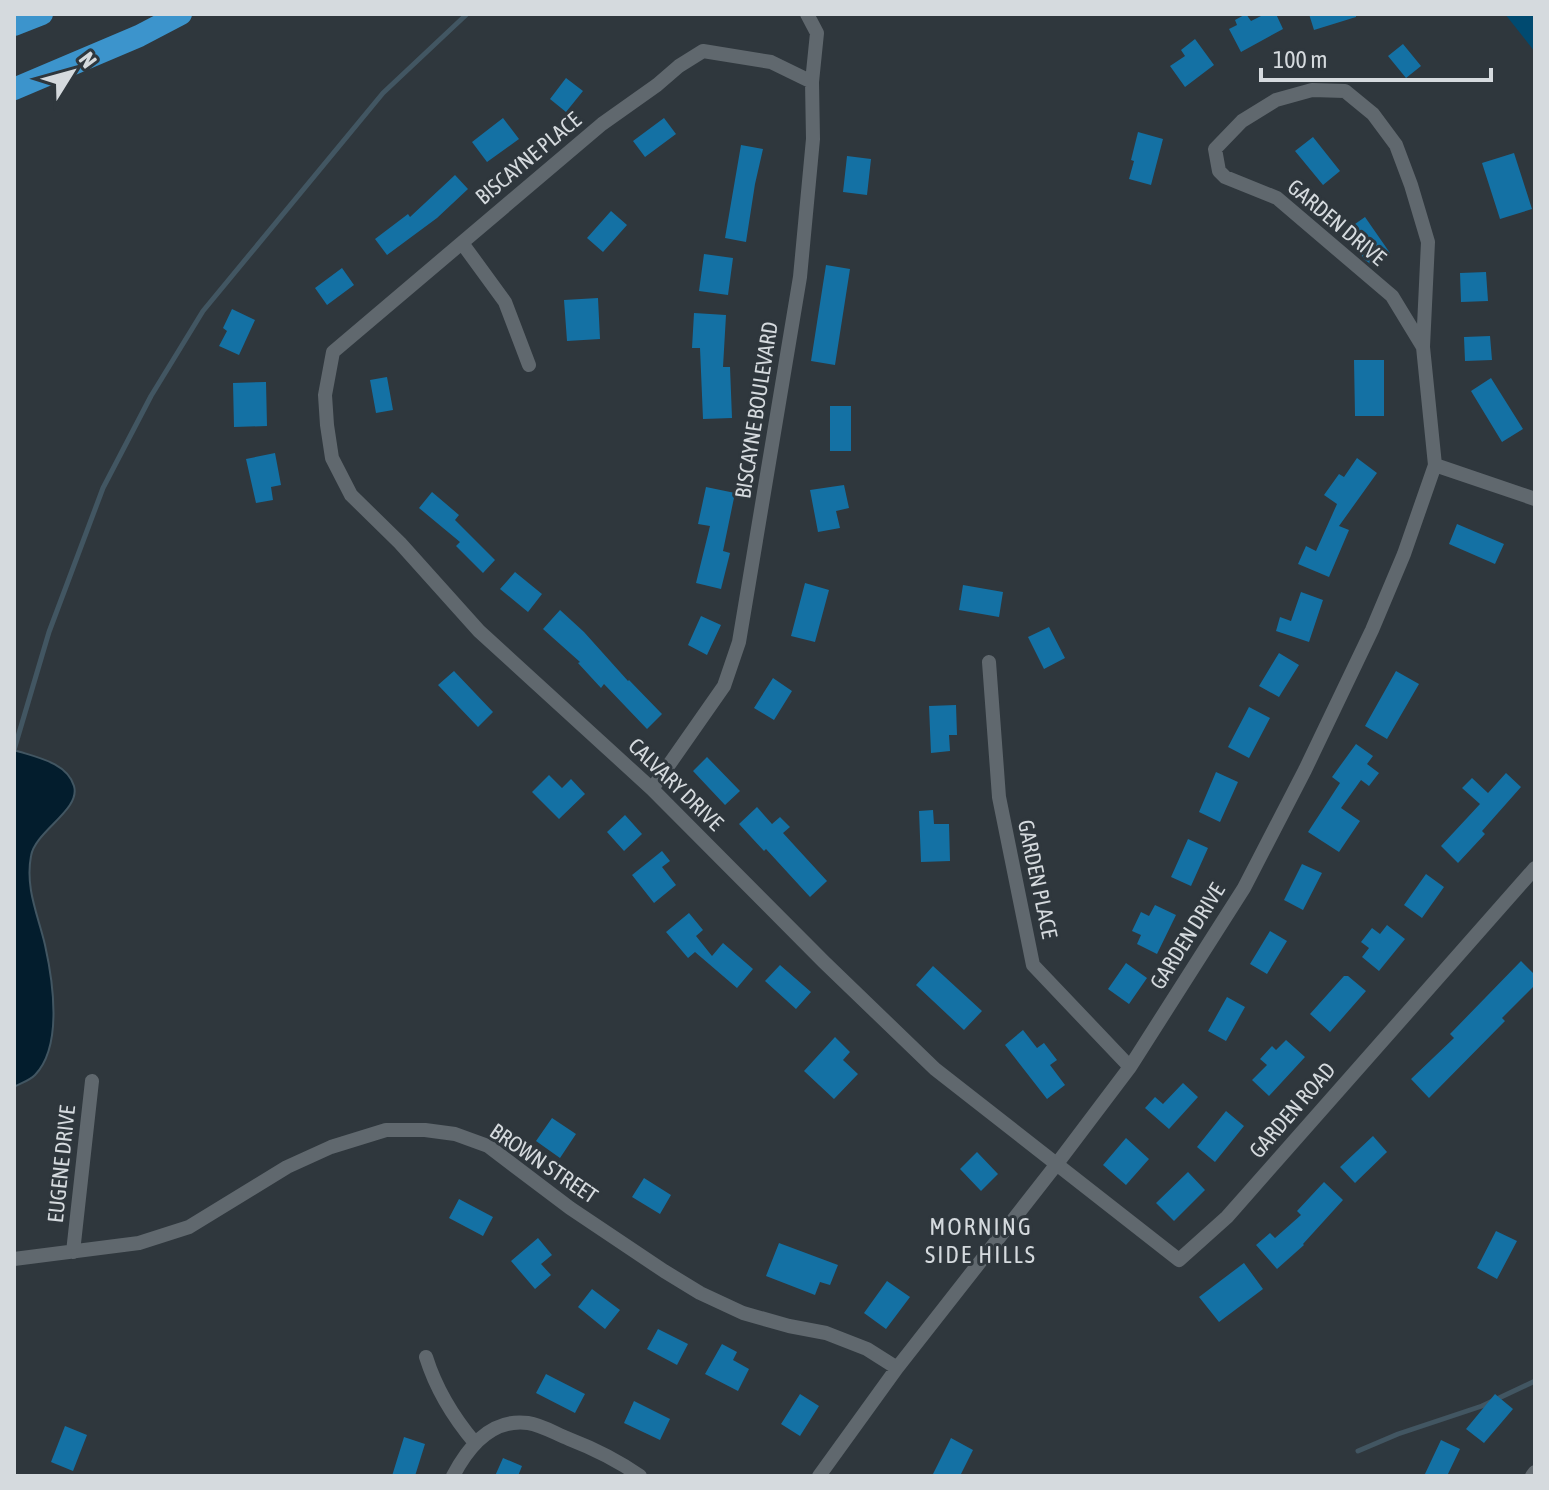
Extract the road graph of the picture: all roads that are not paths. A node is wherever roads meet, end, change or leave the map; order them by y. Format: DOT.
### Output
graph roads {
  1 [pos="42,14"];
  2 [pos="181,14"];
  3 [pos="807,14"];
  4 [pos="14,25"];
  5 [pos="812,82"];
  6 [pos="14,89"];
  7 [pos="462,243"];
  8 [pos="1423,347"];
  9 [pos="529,365"];
  10 [pos="325,395"];
  11 [pos="1435,465"];
  12 [pos="1535,499"];
  13 [pos="989,662"];
  14 [pos="652,789"];
  15 [pos="1535,868"];
  16 [pos="1130,1067"];
  17 [pos="92,1081"];
  18 [pos="1056,1165"];
  19 [pos="73,1252"];
  20 [pos="14,1259"];
  21 [pos="426,1357"];
  22 [pos="897,1368"];
  23 [pos="475,1443"];
  24 [pos="453,1476"];
  25 [pos="640,1476"];
  26 [pos="819,1476"];
  1 -- 4 [label="highway"];
  2 -- 6 [label="highway"];
  3 -- 5 [label="street, BISCAYNE BOULEVARD"];
  5 -- 7 [label="street, BISCAYNE PLACE"];
  5 -- 14 [label="street, BISCAYNE BOULEVARD"];
  7 -- 9 [label="street"];
  7 -- 10 [label="street, BISCAYNE PLACE"];
  8 -- 8 [label="street, GARDEN DRIVE"];
  8 -- 11 [label="street, GARDEN DRIVE"];
  10 -- 14 [label="street, CALVARY DRIVE"];
  11 -- 12 [label="street"];
  11 -- 16 [label="street, GARDEN DRIVE"];
  13 -- 16 [label="street, GARDEN PLACE"];
  14 -- 18 [label="street, CALVARY DRIVE"];
  15 -- 18 [label="street, GARDEN ROAD"];
  16 -- 18 [label="street, GARDEN DRIVE"];
  17 -- 19 [label="street, EUGENE DRIVE"];
  18 -- 22 [label="street, GARDEN DRIVE"];
  19 -- 20 [label="street, BROWN STREET"];
  19 -- 22 [label="street, BROWN STREET"];
  21 -- 23 [label="street"];
  22 -- 26 [label="street, GARDEN DRIVE"];
  23 -- 24 [label="street"];
  23 -- 25 [label="street"];
}
